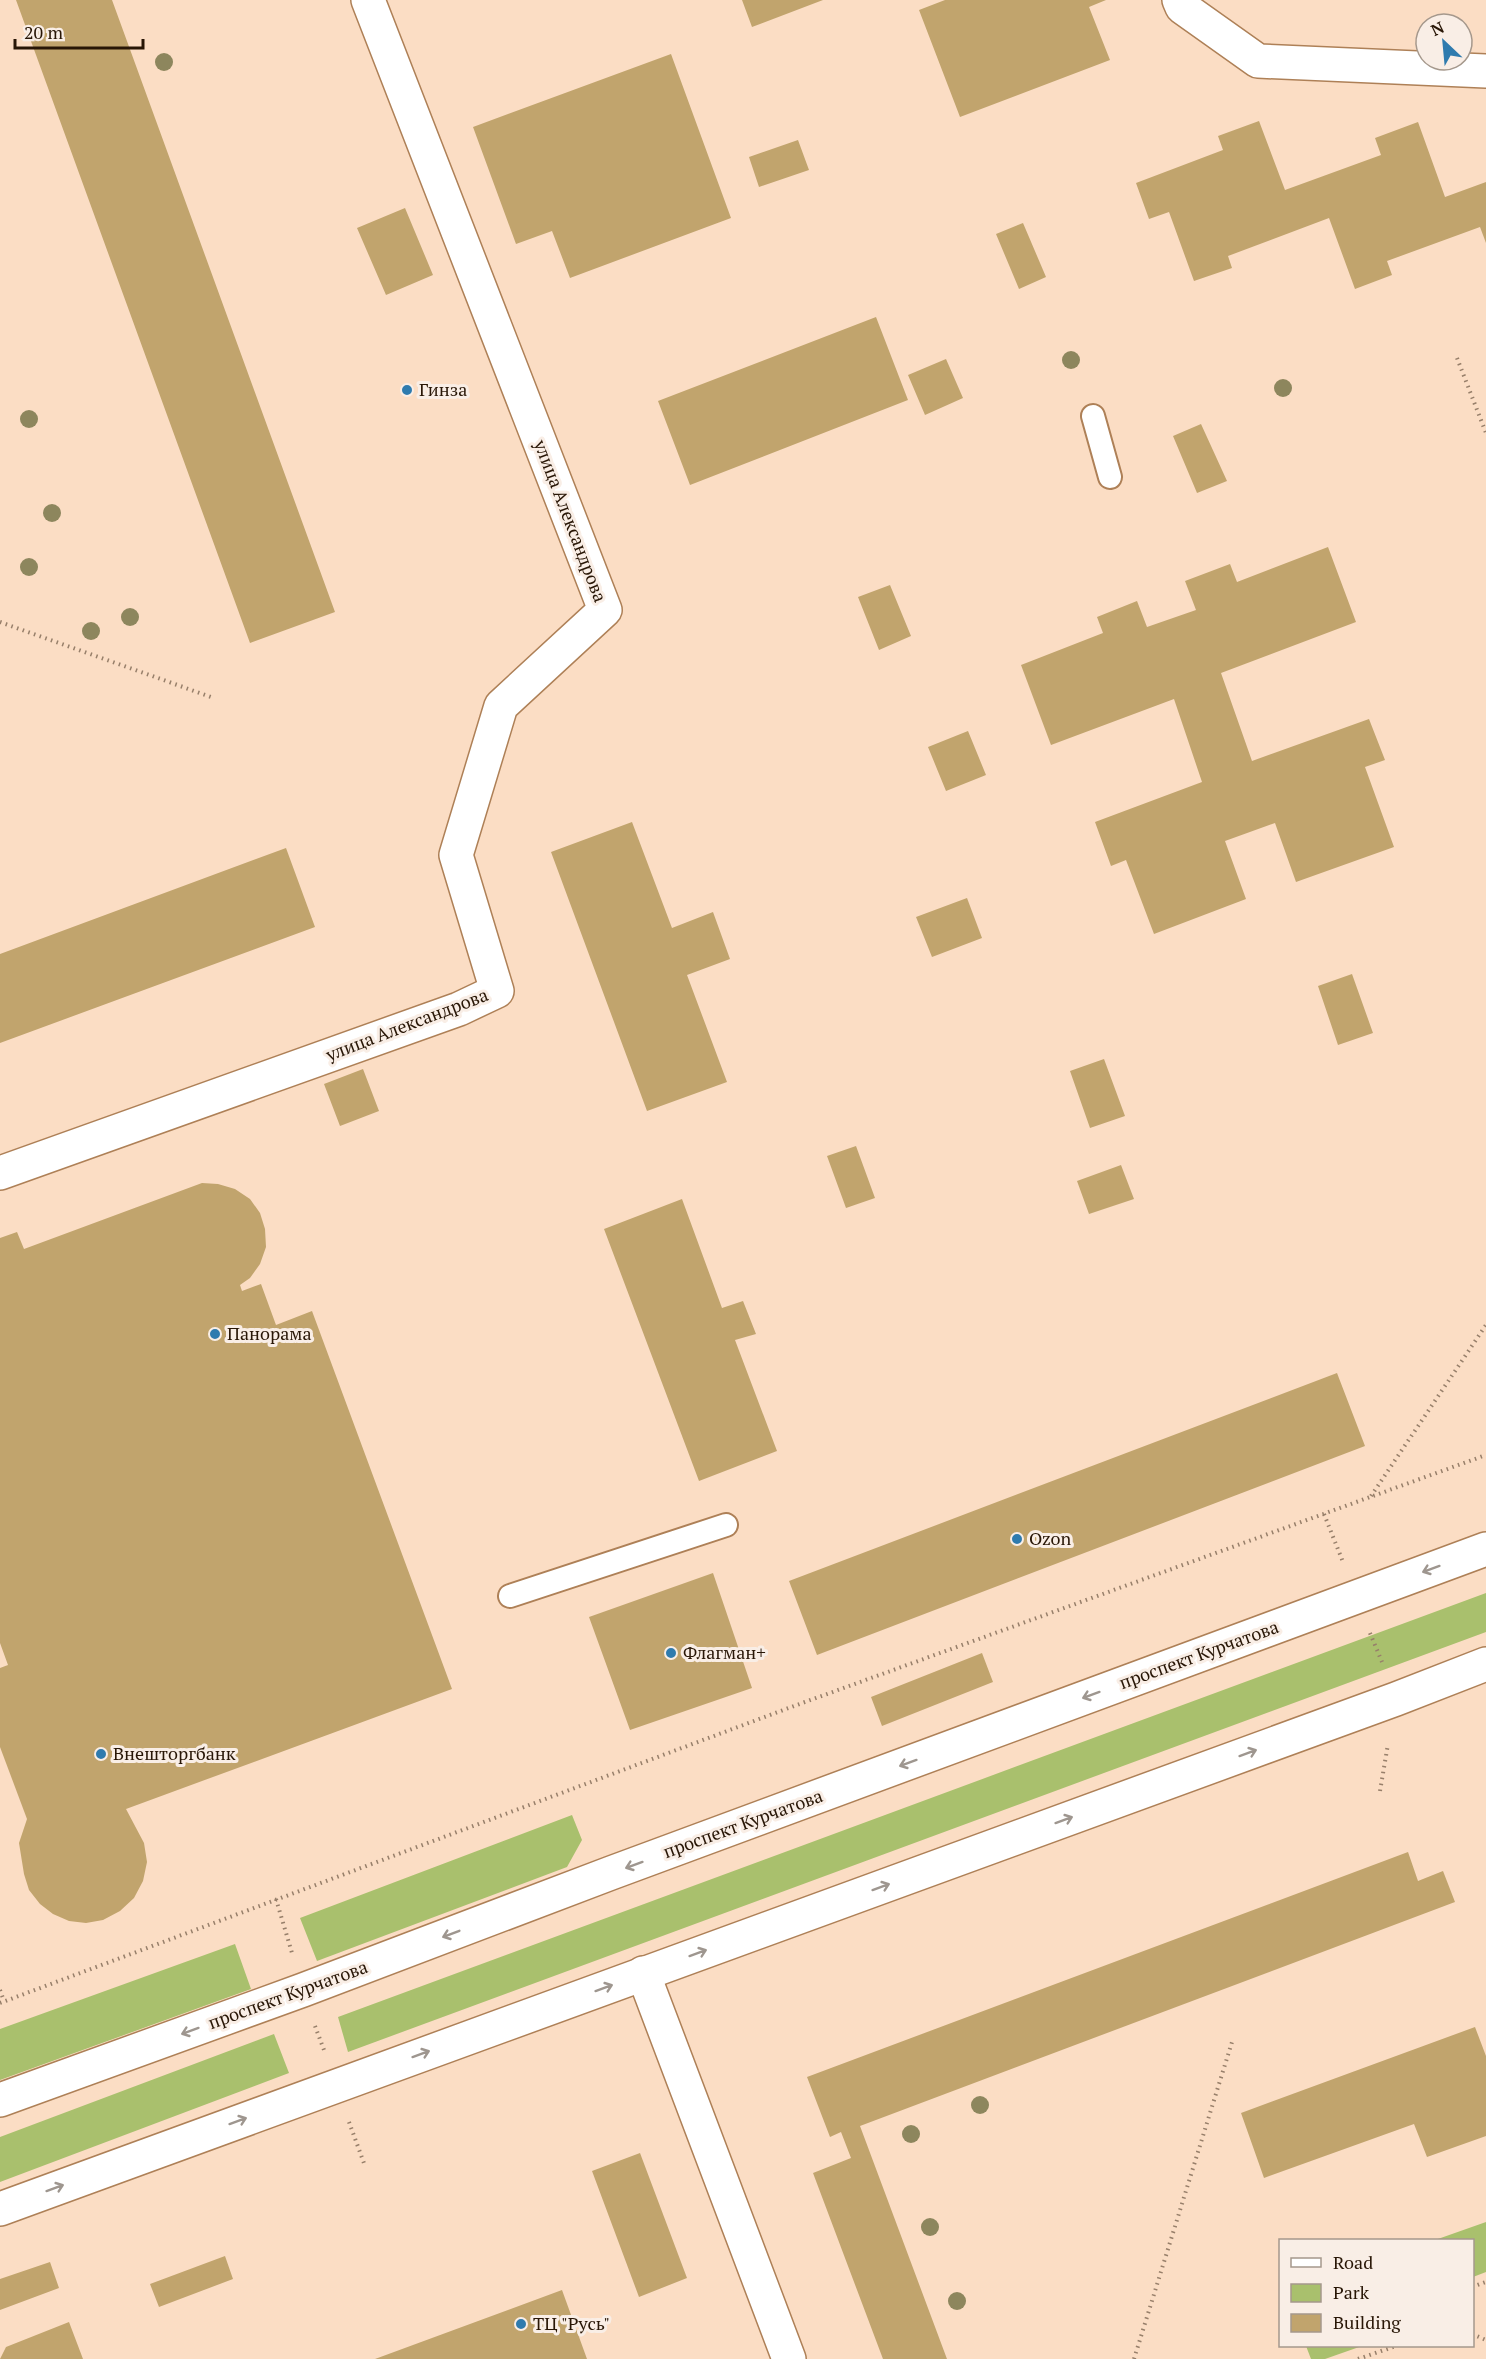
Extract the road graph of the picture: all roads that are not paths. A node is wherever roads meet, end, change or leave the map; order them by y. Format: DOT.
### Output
graph roads {
  1 [pos="368,0"];
  2 [pos="1179,0"];
  3 [pos="1486,70"];
  4 [pos="1093,416"];
  5 [pos="1110,477"];
  6 [pos="0,1173"];
  7 [pos="726,1525"];
  8 [pos="1486,1549"];
  9 [pos="510,1596"];
  10 [pos="1486,1664"];
  11 [pos="643,1974"];
  12 [pos="0,2100"];
  13 [pos="0,2209"];
  14 [pos="789,2359"];
  1 -- 6 [label="street, улица Александрова"];
  2 -- 3 [label="street"];
  4 -- 5 [label="lane"];
  7 -- 9 [label="lane"];
  8 -- 12 [label="street, проспект Курчатова, one-way"];
  11 -- 10 [label="street, one-way"];
  13 -- 11 [label="street, one-way"];
  11 -- 14 [label="street"];
}
